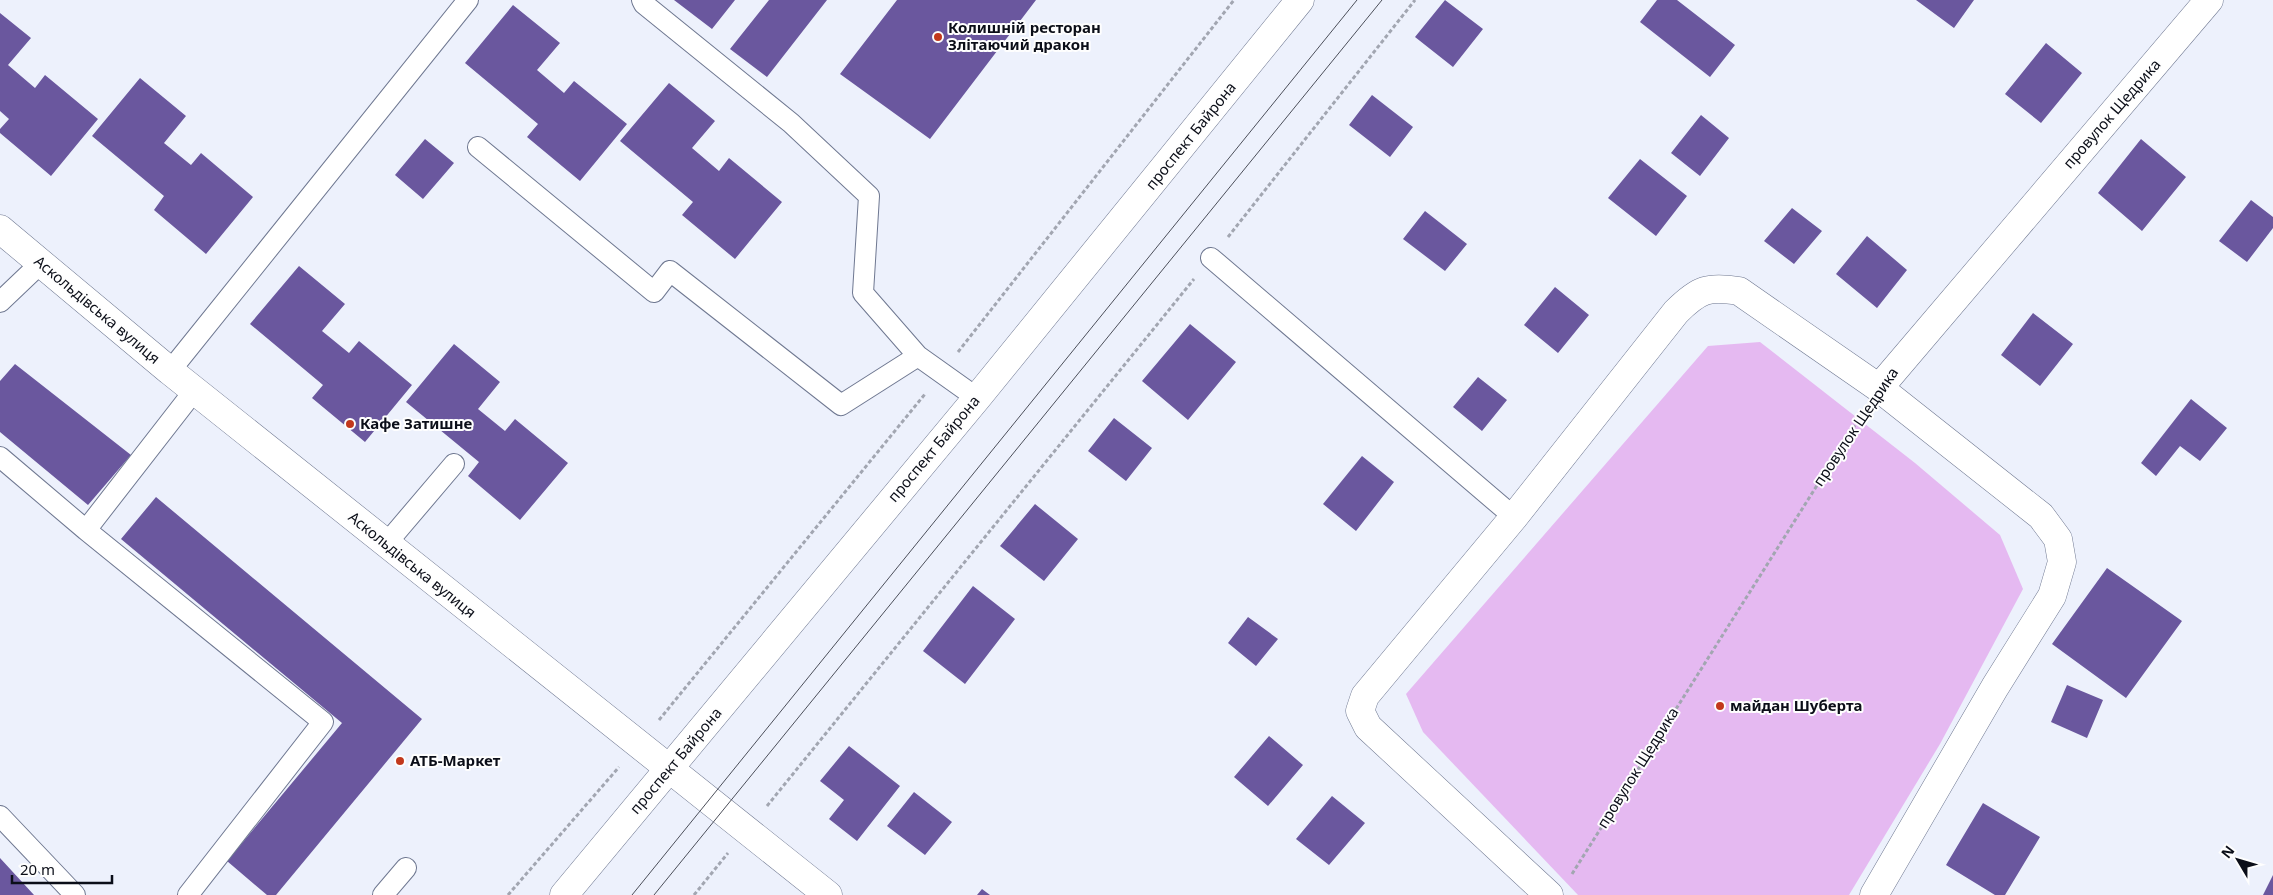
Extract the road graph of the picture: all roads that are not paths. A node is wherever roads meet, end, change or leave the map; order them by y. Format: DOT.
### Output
graph roads {
  1 [pos="468,0"];
  2 [pos="642,0"];
  3 [pos="1300,0"];
  4 [pos="2209,0"];
  5 [pos="478,147"];
  6 [pos="0,229"];
  7 [pos="1211,258"];
  8 [pos="42,262"];
  9 [pos="0,302"];
  10 [pos="918,356"];
  11 [pos="170,372"];
  12 [pos="1879,388"];
  13 [pos="194,390"];
  14 [pos="977,398"];
  15 [pos="0,458"];
  16 [pos="454,464"];
  17 [pos="1514,517"];
  18 [pos="86,530"];
  19 [pos="386,544"];
  20 [pos="670,769"];
  21 [pos="0,816"];
  22 [pos="406,868"];
  23 [pos="1559,887"];
  24 [pos="75,895"];
  25 [pos="188,895"];
  26 [pos="383,895"];
  27 [pos="564,895"];
  28 [pos="828,895"];
  29 [pos="1874,895"];
  1 -- 11 [label="lane"];
  2 -- 10 [label="lane"];
  3 -- 14 [label="street, проспект Байрона"];
  4 -- 12 [label="street, провулок Щедрика"];
  5 -- 10 [label="lane"];
  6 -- 8 [label="street, Аскольдівська вулиця"];
  7 -- 17 [label="lane"];
  8 -- 9 [label="lane"];
  8 -- 11 [label="street, Аскольдівська вулиця"];
  10 -- 14 [label="lane"];
  11 -- 13 [label="street, Аскольдівська вулиця"];
  12 -- 17 [label="street"];
  12 -- 29 [label="street"];
  13 -- 18 [label="lane"];
  13 -- 19 [label="street, Аскольдівська вулиця"];
  14 -- 20 [label="street, проспект Байрона"];
  15 -- 18 [label="lane"];
  16 -- 19 [label="lane"];
  17 -- 23 [label="street"];
  18 -- 25 [label="lane"];
  19 -- 20 [label="street, Аскольдівська вулиця"];
  20 -- 27 [label="street, проспект Байрона"];
  20 -- 28 [label="street, Аскольдівська вулиця"];
  21 -- 24 [label="lane"];
  22 -- 26 [label="lane"];
}
